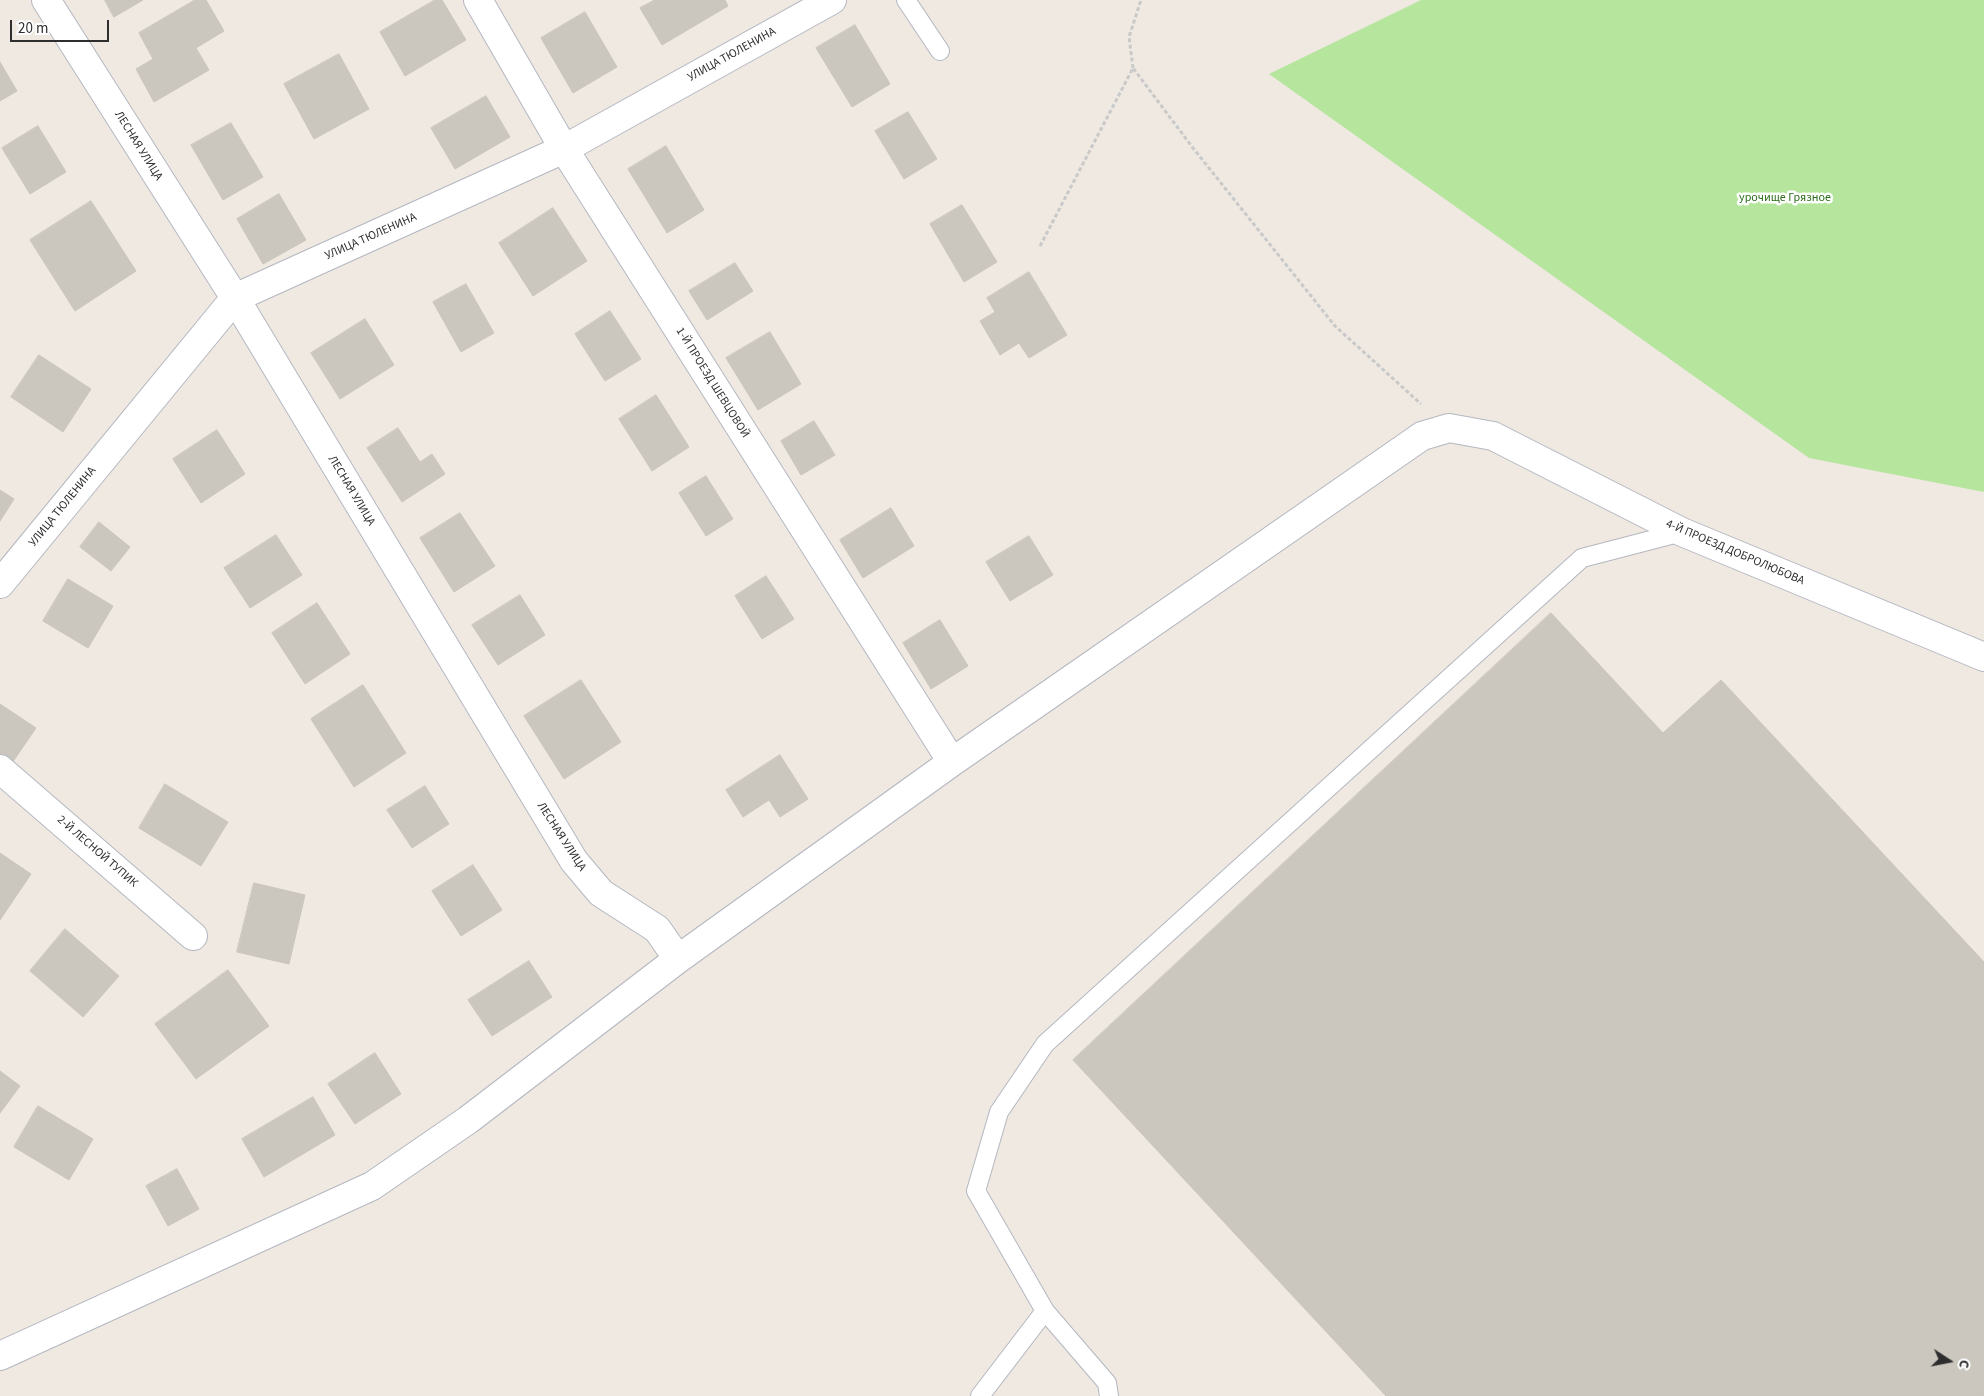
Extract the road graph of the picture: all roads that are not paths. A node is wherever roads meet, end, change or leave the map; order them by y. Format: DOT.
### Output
graph roads {
  1 [pos="46,0"];
  2 [pos="478,0"];
  3 [pos="832,0"];
  4 [pos="906,0"];
  5 [pos="940,51"];
  6 [pos="564,149"];
  7 [pos="235,298"];
  8 [pos="1682,532"];
  9 [pos="0,584"];
  10 [pos="1984,658"];
  11 [pos="952,762"];
  12 [pos="0,769"];
  13 [pos="193,936"];
  14 [pos="678,959"];
  15 [pos="1045,1311"];
  16 [pos="0,1356"];
  17 [pos="980,1396"];
  18 [pos="1109,1396"];
  1 -- 7 [label="street, ЛЕСНАЯ УЛИЦА"];
  2 -- 6 [label="street, 1-Й ПРОЕЗД ШЕВЦОВОЙ"];
  3 -- 6 [label="street, УЛИЦА ТЮЛЕНИНА"];
  4 -- 5 [label="lane"];
  6 -- 7 [label="street, УЛИЦА ТЮЛЕНИНА"];
  6 -- 11 [label="street, 1-Й ПРОЕЗД ШЕВЦОВОЙ"];
  7 -- 9 [label="street, УЛИЦА ТЮЛЕНИНА"];
  7 -- 14 [label="street, ЛЕСНАЯ УЛИЦА"];
  8 -- 10 [label="street, 4-Й ПРОЕЗД ДОБРОЛЮБОВА"];
  8 -- 11 [label="street, 4-Й ПРОЕЗД ДОБРОЛЮБОВА"];
  8 -- 15 [label="lane"];
  11 -- 14 [label="street"];
  12 -- 13 [label="street, 2-Й ЛЕСНОЙ ТУПИК"];
  14 -- 16 [label="street"];
  15 -- 17 [label="lane"];
  15 -- 18 [label="lane"];
}
